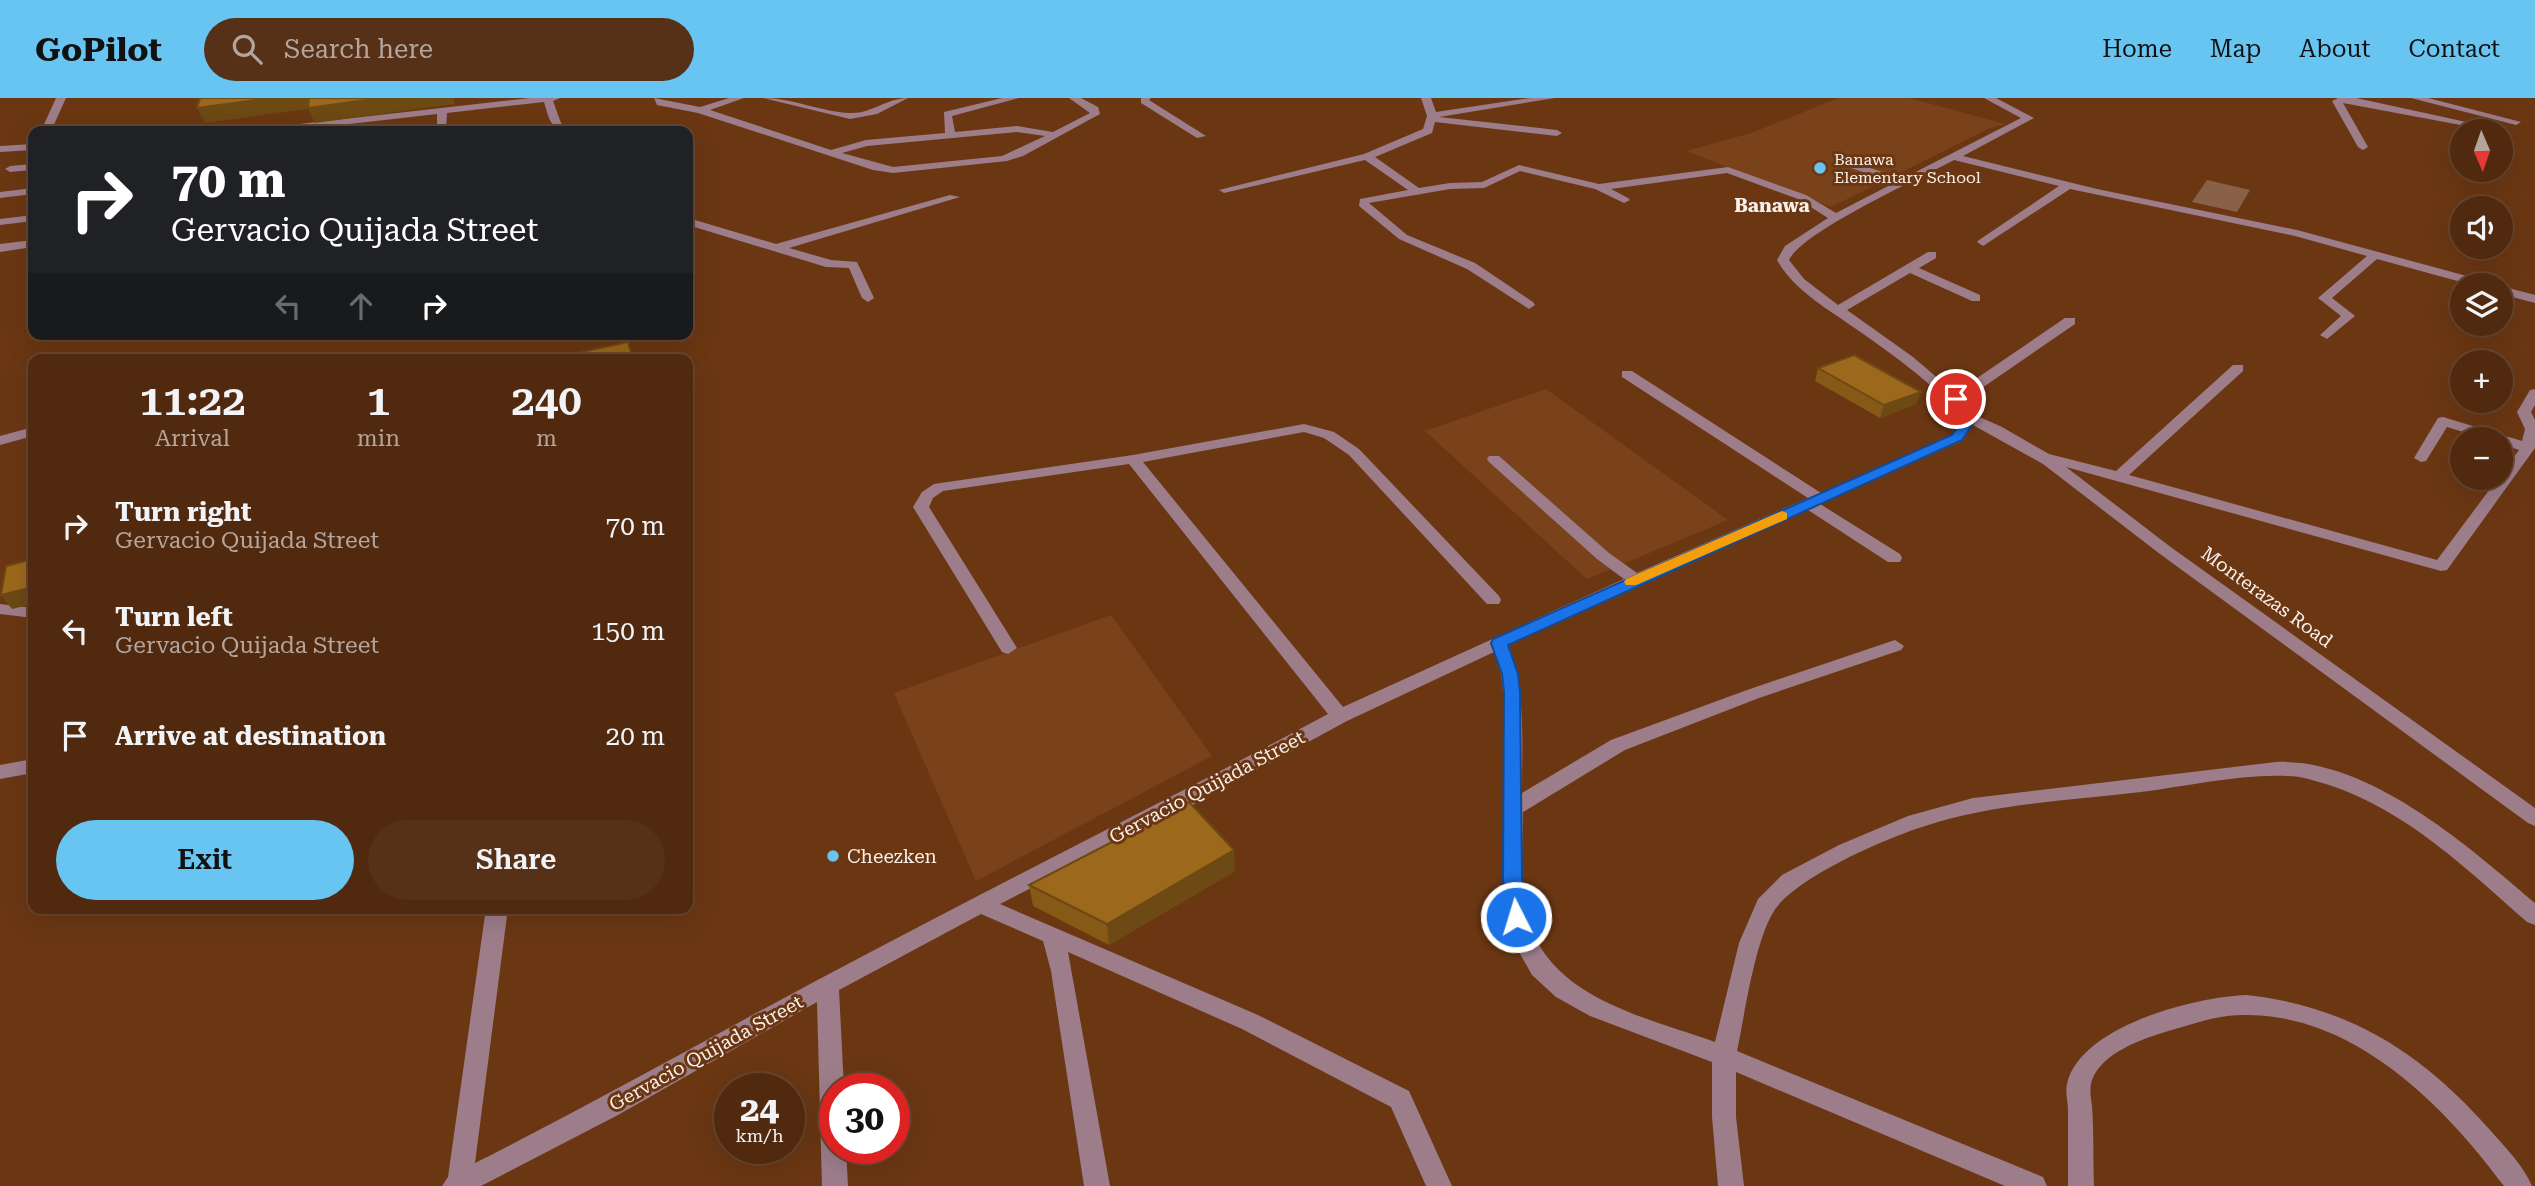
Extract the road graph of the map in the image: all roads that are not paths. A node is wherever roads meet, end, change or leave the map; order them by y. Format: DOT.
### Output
graph roads {
  1 [pos="61,98"];
  2 [pos="659,98"];
  3 [pos="739,98"];
  4 [pos="768,98"];
  5 [pos="903,98"];
  6 [pos="1014,98"];
  7 [pos="1074,98"];
  8 [pos="1146,98"];
  9 [pos="1426,98"];
  10 [pos="1550,98"];
  11 [pos="1989,98"];
  12 [pos="2355,98"];
  13 [pos="2416,98"];
  14 [pos="552,99"];
  15 [pos="2347,99"];
  16 [pos="808,101"];
  17 [pos="959,103"];
  18 [pos="970,107"];
  19 [pos="700,110"];
  20 [pos="442,112"];
  21 [pos="407,116"];
  22 [pos="1431,118"];
  23 [pos="2450,120"];
  24 [pos="2516,122"];
  25 [pos="48,126"];
  26 [pos="329,126"];
  27 [pos="367,126"];
  28 [pos="442,126"];
  29 [pos="559,126"];
  30 [pos="1557,133"];
  31 [pos="950,135"];
  32 [pos="1054,135"];
  33 [pos="1201,136"];
  34 [pos="28,147"];
  35 [pos="2363,147"];
  36 [pos="0,149"];
  37 [pos="831,153"];
  38 [pos="1367,156"];
  39 [pos="1953,157"];
  40 [pos="1838,160"];
  41 [pos="28,167"];
  42 [pos="10,169"];
  43 [pos="1903,183"];
  44 [pos="2068,185"];
  45 [pos="1599,187"];
  46 [pos="1224,190"];
  47 [pos="1416,191"];
  48 [pos="28,192"];
  49 [pos="0,195"];
  50 [pos="954,197"];
  51 [pos="1624,200"];
  52 [pos="1836,218"];
  53 [pos="28,219"];
  54 [pos="0,222"];
  55 [pos="693,222"];
  56 [pos="1983,242"];
  57 [pos="28,245"];
  58 [pos="779,247"];
  59 [pos="0,248"];
  60 [pos="2376,254"];
  61 [pos="1932,255"];
  62 [pos="1909,268"];
  63 [pos="2450,275"];
  64 [pos="2513,293"];
  65 [pos="868,298"];
  66 [pos="1976,298"];
  67 [pos="2535,299"];
  68 [pos="1529,305"];
  69 [pos="1838,310"];
  70 [pos="2070,321"];
  71 [pos="2327,335"];
  72 [pos="2238,368"];
  73 [pos="1627,374"];
  74 [pos="2535,393"];
  75 [pos="1956,399"];
  76 [pos="1970,418"];
  77 [pos="2460,427"];
  78 [pos="28,433"];
  79 [pos="0,441"];
  80 [pos="2513,443"];
  81 [pos="2528,448"];
  82 [pos="2042,456"];
  83 [pos="2421,458"];
  84 [pos="1133,459"];
  85 [pos="1494,459"];
  86 [pos="2119,476"];
  87 [pos="1814,502"];
  88 [pos="1894,558"];
  89 [pos="1636,580"];
  90 [pos="1493,600"];
  91 [pos="0,609"];
  92 [pos="28,612"];
  93 [pos="1499,643"];
  94 [pos="1895,646"];
  95 [pos="1008,648"];
  96 [pos="1340,716"];
  97 [pos="28,767"];
  98 [pos="0,772"];
  99 [pos="1514,808"];
  100 [pos="2535,818"];
  101 [pos="980,904"];
  102 [pos="496,914"];
  103 [pos="2535,916"];
  104 [pos="1053,938"];
  105 [pos="828,986"];
  106 [pos="1724,1056"];
  107 [pos="458,1185"];
  108 [pos="835,1186"];
  109 [pos="1097,1186"];
  110 [pos="1439,1186"];
  111 [pos="1731,1186"];
  112 [pos="2034,1186"];
  113 [pos="2081,1186"];
  114 [pos="2519,1186"];
  1 -- 25 [label="street"];
  2 -- 19 [label="street"];
  3 -- 19 [label="street"];
  4 -- 16 [label="street"];
  5 -- 16 [label="street"];
  6 -- 18 [label="street"];
  7 -- 32 [label="street"];
  8 -- 33 [label="street"];
  9 -- 22 [label="street"];
  10 -- 22 [label="street"];
  11 -- 39 [label="street"];
  12 -- 15 [label="street"];
  13 -- 24 [label="street"];
  14 -- 20 [label="street"];
  14 -- 29 [label="street"];
  15 -- 23 [label="street"];
  15 -- 35 [label="street"];
  17 -- 18 [label="street"];
  18 -- 31 [label="street"];
  19 -- 37 [label="street"];
  20 -- 21 [label="street"];
  20 -- 28 [label="street"];
  21 -- 26 [label="street"];
  21 -- 27 [label="street"];
  22 -- 30 [label="street"];
  22 -- 38 [label="street"];
  31 -- 32 [label="street"];
  31 -- 37 [label="street"];
  32 -- 37 [label="street"];
  34 -- 36 [label="street"];
  38 -- 46 [label="street"];
  38 -- 47 [label="street"];
  39 -- 43 [label="street"];
  39 -- 44 [label="street"];
  40 -- 43 [label="street"];
  41 -- 42 [label="street"];
  43 -- 52 [label="street"];
  44 -- 56 [label="street"];
  44 -- 60 [label="street"];
  45 -- 47 [label="street"];
  45 -- 51 [label="street"];
  45 -- 52 [label="street"];
  47 -- 68 [label="street"];
  48 -- 49 [label="street"];
  50 -- 58 [label="street"];
  52 -- 69 [label="street"];
  53 -- 54 [label="street"];
  55 -- 58 [label="street"];
  57 -- 59 [label="street"];
  58 -- 65 [label="street"];
  60 -- 63 [label="street"];
  60 -- 71 [label="street"];
  61 -- 62 [label="street"];
  62 -- 66 [label="street"];
  62 -- 69 [label="street"];
  64 -- 67 [label="street"];
  69 -- 75 [label="street"];
  70 -- 75 [label="street"];
  72 -- 86 [label="street"];
  73 -- 87 [label="street"];
  74 -- 81 [label="street"];
  75 -- 76 [label="street"];
  76 -- 82 [label="street, Monterazas Road"];
  76 -- 87 [label="street, Gervacio Quijada Street"];
  77 -- 83 [label="street"];
  78 -- 79 [label="street"];
  80 -- 81 [label="street"];
  81 -- 86 [label="street"];
  82 -- 86 [label="street"];
  82 -- 100 [label="street, Monterazas Road"];
  84 -- 90 [label="street"];
  84 -- 95 [label="street"];
  84 -- 96 [label="street"];
  85 -- 89 [label="street"];
  87 -- 88 [label="street"];
  87 -- 89 [label="street, Gervacio Quijada Street"];
  89 -- 93 [label="street, Gervacio Quijada Street"];
  91 -- 92 [label="street"];
  93 -- 96 [label="street, Gervacio Quijada Street"];
  93 -- 99 [label="street"];
  94 -- 99 [label="street"];
  96 -- 101 [label="street, Gervacio Quijada Street"];
  97 -- 98 [label="street"];
  99 -- 106 [label="street"];
  101 -- 104 [label="street"];
  101 -- 105 [label="street, Gervacio Quijada Street"];
  102 -- 107 [label="street"];
  103 -- 106 [label="street"];
  104 -- 109 [label="street"];
  104 -- 110 [label="street"];
  105 -- 107 [label="street, Gervacio Quijada Street"];
  105 -- 108 [label="street"];
  106 -- 111 [label="street"];
  106 -- 112 [label="street"];
  113 -- 114 [label="street"];
}
